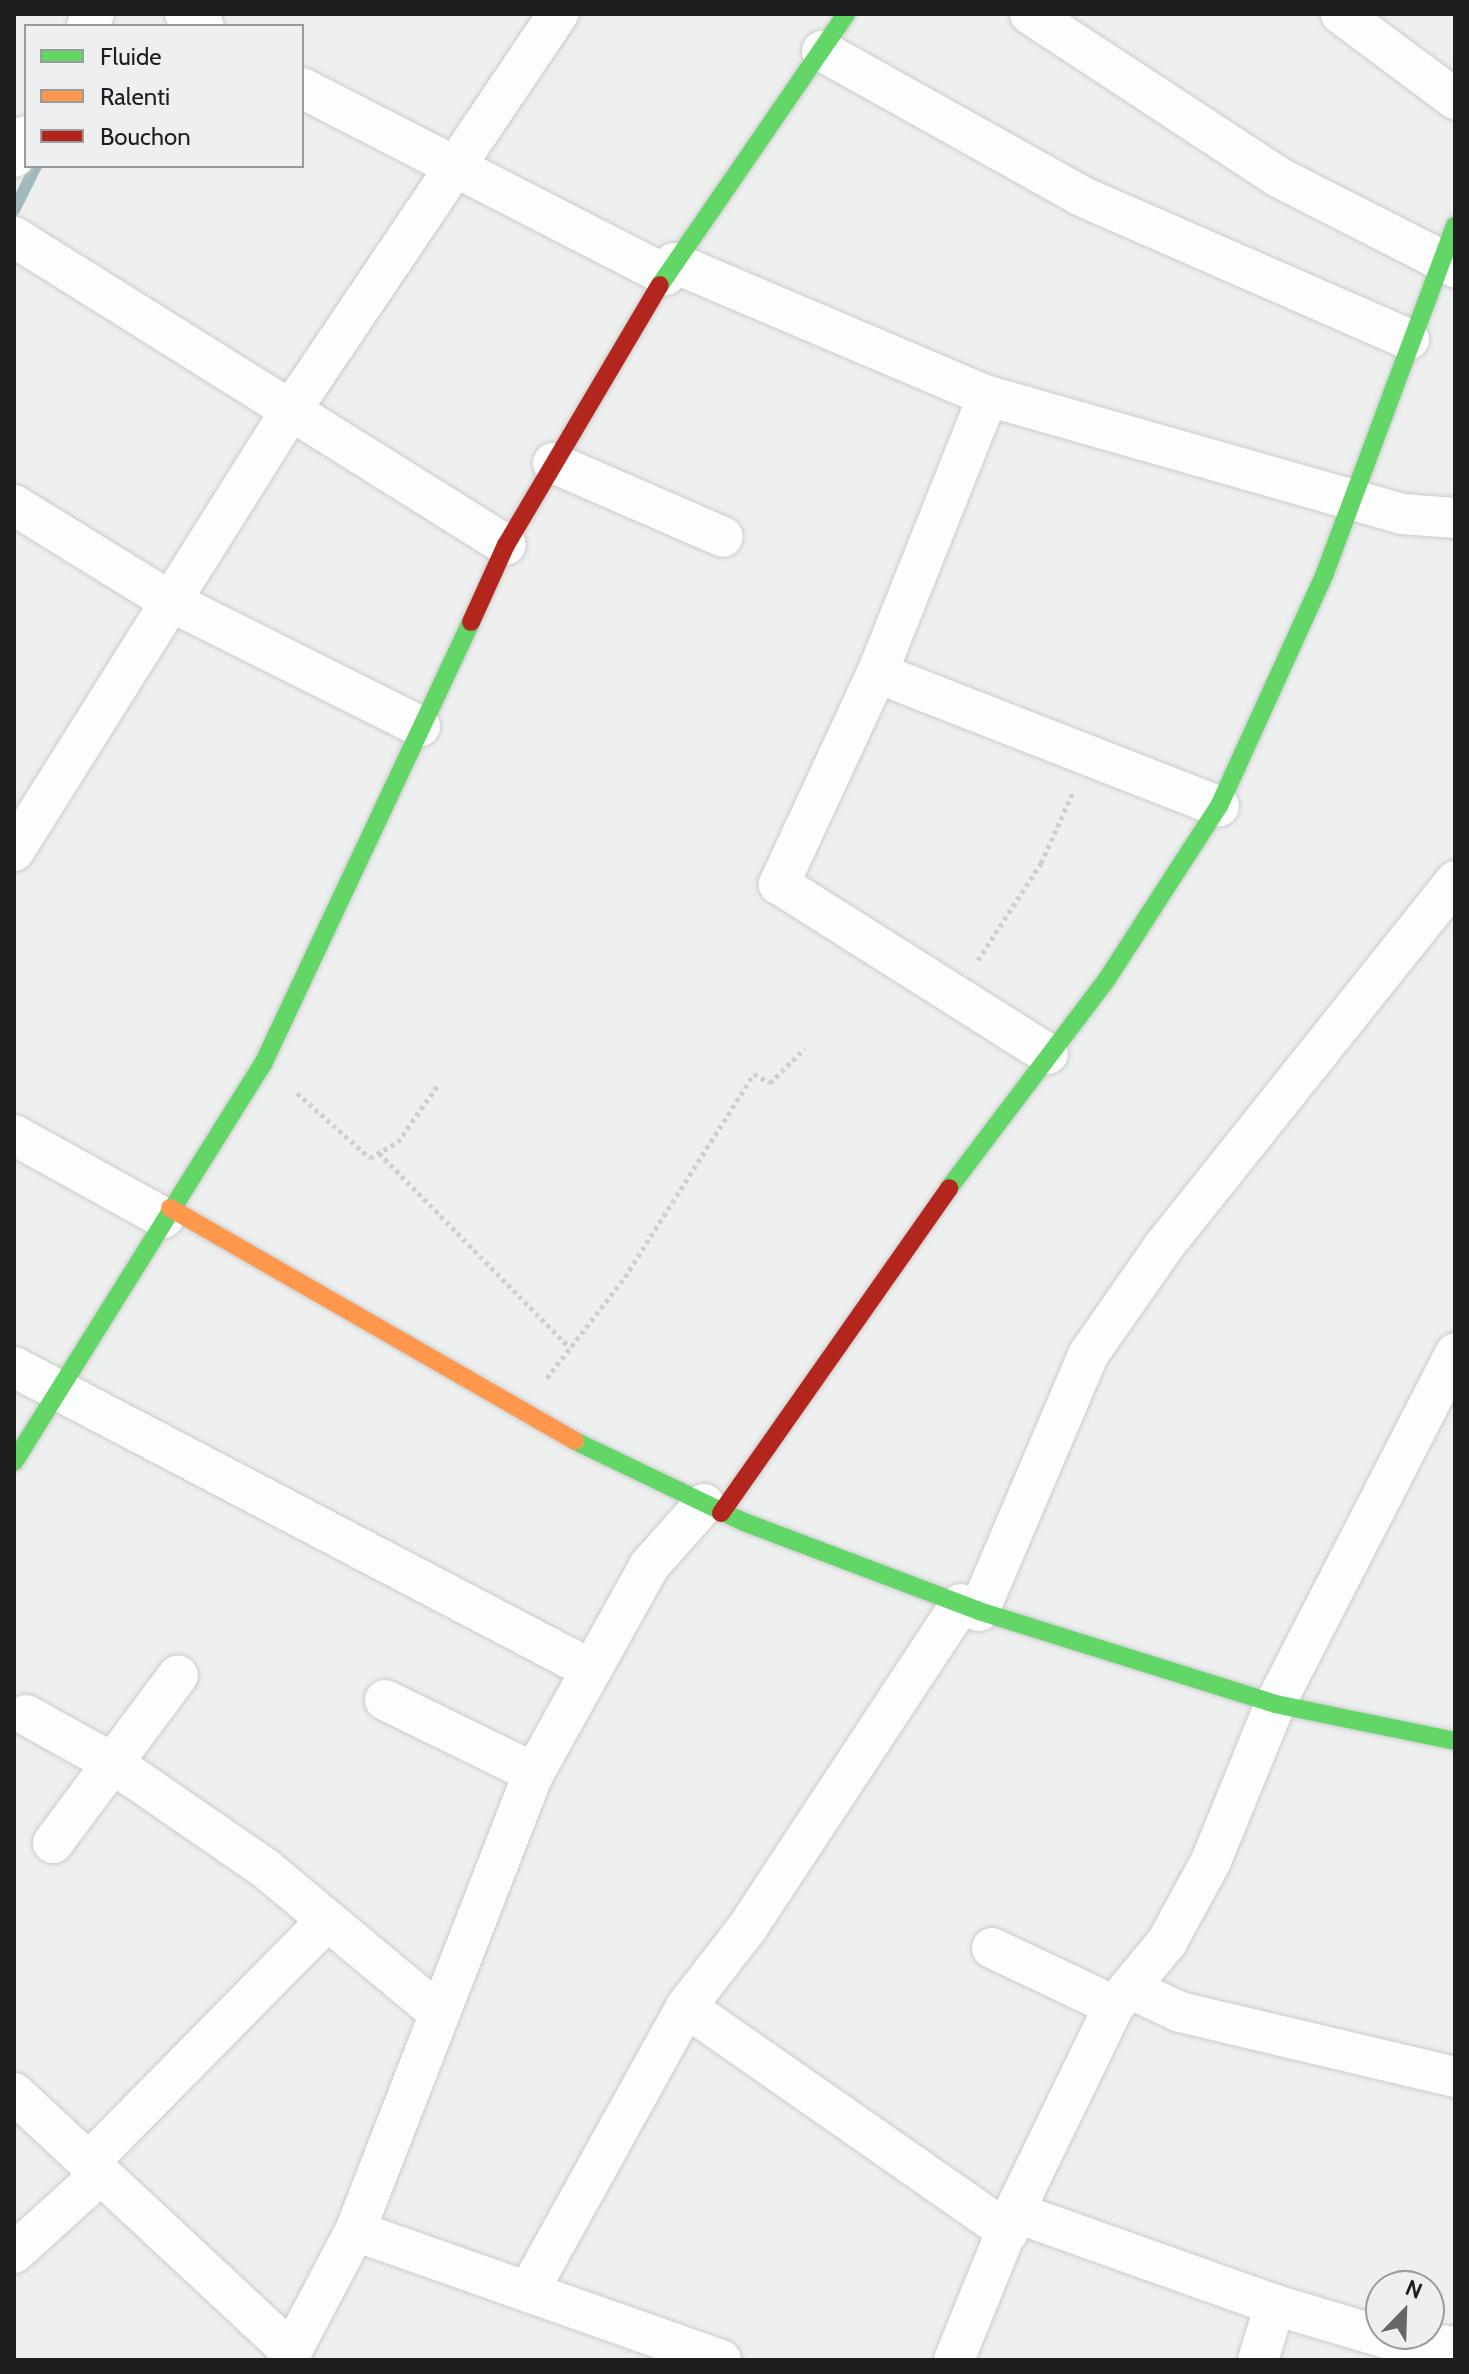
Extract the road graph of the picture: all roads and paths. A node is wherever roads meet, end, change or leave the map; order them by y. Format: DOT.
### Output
graph roads {
  1 [pos="558,14"];
  2 [pos="846,14"];
  3 [pos="1030,14"];
  4 [pos="1341,14"];
  5 [pos="822,51"];
  6 [pos="304,89"];
  7 [pos="1455,99"];
  8 [pos="24,140"];
  9 [pos="14,157"];
  10 [pos="449,169"];
  11 [pos="1455,225"];
  12 [pos="14,237"];
  13 [pos="1448,264"];
  14 [pos="670,269"];
  15 [pos="1409,339"];
  16 [pos="988,396"];
  17 [pos="291,410"];
  18 [pos="553,463"];
  19 [pos="1351,500"];
  20 [pos="14,505"];
  21 [pos="1455,518"];
  22 [pos="723,537"];
  23 [pos="506,545"];
  24 [pos="168,600"];
  25 [pos="877,673"];
  26 [pos="420,726"];
  27 [pos="1090,753"];
  28 [pos="1219,806"];
  29 [pos="16,843"];
  30 [pos="1455,881"];
  31 [pos="955,994"];
  32 [pos="805,1048"];
  33 [pos="1048,1054"];
  34 [pos="263,1064"];
  35 [pos="437,1086"];
  36 [pos="14,1135"];
  37 [pos="379,1153"];
  38 [pos="167,1213"];
  39 [pos="570,1348"];
  40 [pos="1455,1354"];
  41 [pos="14,1367"];
  42 [pos="59,1388"];
  43 [pos="1444,1400"];
  44 [pos="522,1410"];
  45 [pos="14,1462"];
  46 [pos="713,1508"];
  47 [pos="970,1608"];
  48 [pos="588,1668"];
  49 [pos="178,1675"];
  50 [pos="385,1700"];
  51 [pos="1275,1704"];
  52 [pos="26,1715"];
  53 [pos="1455,1741"];
  54 [pos="114,1764"];
  55 [pos="534,1773"];
  56 [pos="53,1843"];
  57 [pos="327,1921"];
  58 [pos="992,1948"];
  59 [pos="1122,1997"];
  60 [pos="686,2007"];
  61 [pos="439,2013"];
  62 [pos="1455,2077"];
  63 [pos="14,2093"];
  64 [pos="95,2168"];
  65 [pos="1011,2222"];
  66 [pos="355,2231"];
  67 [pos="14,2253"];
  68 [pos="528,2292"];
  69 [pos="1275,2305"];
  70 [pos="1455,2347"];
  71 [pos="289,2356"];
  72 [pos="721,2360"];
  73 [pos="954,2360"];
  74 [pos="1258,2360"];
  1 -- 10 [label="street"];
  2 -- 5 [label="street"];
  3 -- 13 [label="street"];
  4 -- 7 [label="street"];
  5 -- 14 [label="street"];
  5 -- 15 [label="street"];
  6 -- 10 [label="street"];
  8 -- 9 [label="street"];
  10 -- 14 [label="street"];
  10 -- 17 [label="street"];
  11 -- 13 [label="street"];
  12 -- 17 [label="street"];
  13 -- 15 [label="street"];
  14 -- 16 [label="street"];
  14 -- 18 [label="street"];
  15 -- 19 [label="street"];
  16 -- 19 [label="street"];
  16 -- 25 [label="street"];
  17 -- 23 [label="street"];
  17 -- 24 [label="street"];
  18 -- 22 [label="street"];
  18 -- 23 [label="street"];
  19 -- 21 [label="street"];
  19 -- 28 [label="street"];
  20 -- 24 [label="street"];
  23 -- 26 [label="street"];
  24 -- 26 [label="street"];
  24 -- 29 [label="street"];
  25 -- 27 [label="street"];
  25 -- 31 [label="street"];
  26 -- 34 [label="street"];
  27 -- 28 [label="street"];
  27 -- 31 [label="path"];
  28 -- 33 [label="street"];
  30 -- 47 [label="street"];
  31 -- 33 [label="street"];
  32 -- 39 [label="path"];
  33 -- 46 [label="street"];
  34 -- 37 [label="path"];
  34 -- 38 [label="street"];
  35 -- 37 [label="path"];
  36 -- 38 [label="street"];
  37 -- 39 [label="path"];
  38 -- 42 [label="street"];
  38 -- 44 [label="street"];
  39 -- 44 [label="path"];
  40 -- 43 [label="street"];
  41 -- 42 [label="street"];
  42 -- 45 [label="street"];
  42 -- 48 [label="street"];
  43 -- 51 [label="street"];
  44 -- 46 [label="street"];
  46 -- 47 [label="street"];
  46 -- 48 [label="street"];
  47 -- 51 [label="street"];
  47 -- 60 [label="street"];
  48 -- 55 [label="street"];
  49 -- 54 [label="street"];
  50 -- 55 [label="street"];
  51 -- 53 [label="street"];
  51 -- 59 [label="street"];
  52 -- 54 [label="street"];
  54 -- 56 [label="street"];
  54 -- 57 [label="street"];
  55 -- 61 [label="street"];
  57 -- 61 [label="street"];
  57 -- 64 [label="street"];
  58 -- 59 [label="street"];
  59 -- 62 [label="street"];
  59 -- 65 [label="street"];
  60 -- 65 [label="street"];
  60 -- 68 [label="street"];
  61 -- 66 [label="street"];
  63 -- 64 [label="street"];
  64 -- 67 [label="street"];
  64 -- 71 [label="street"];
  65 -- 69 [label="street"];
  65 -- 73 [label="street"];
  66 -- 68 [label="street"];
  66 -- 71 [label="street"];
  68 -- 72 [label="street"];
  69 -- 70 [label="street"];
  69 -- 74 [label="street"];
}
